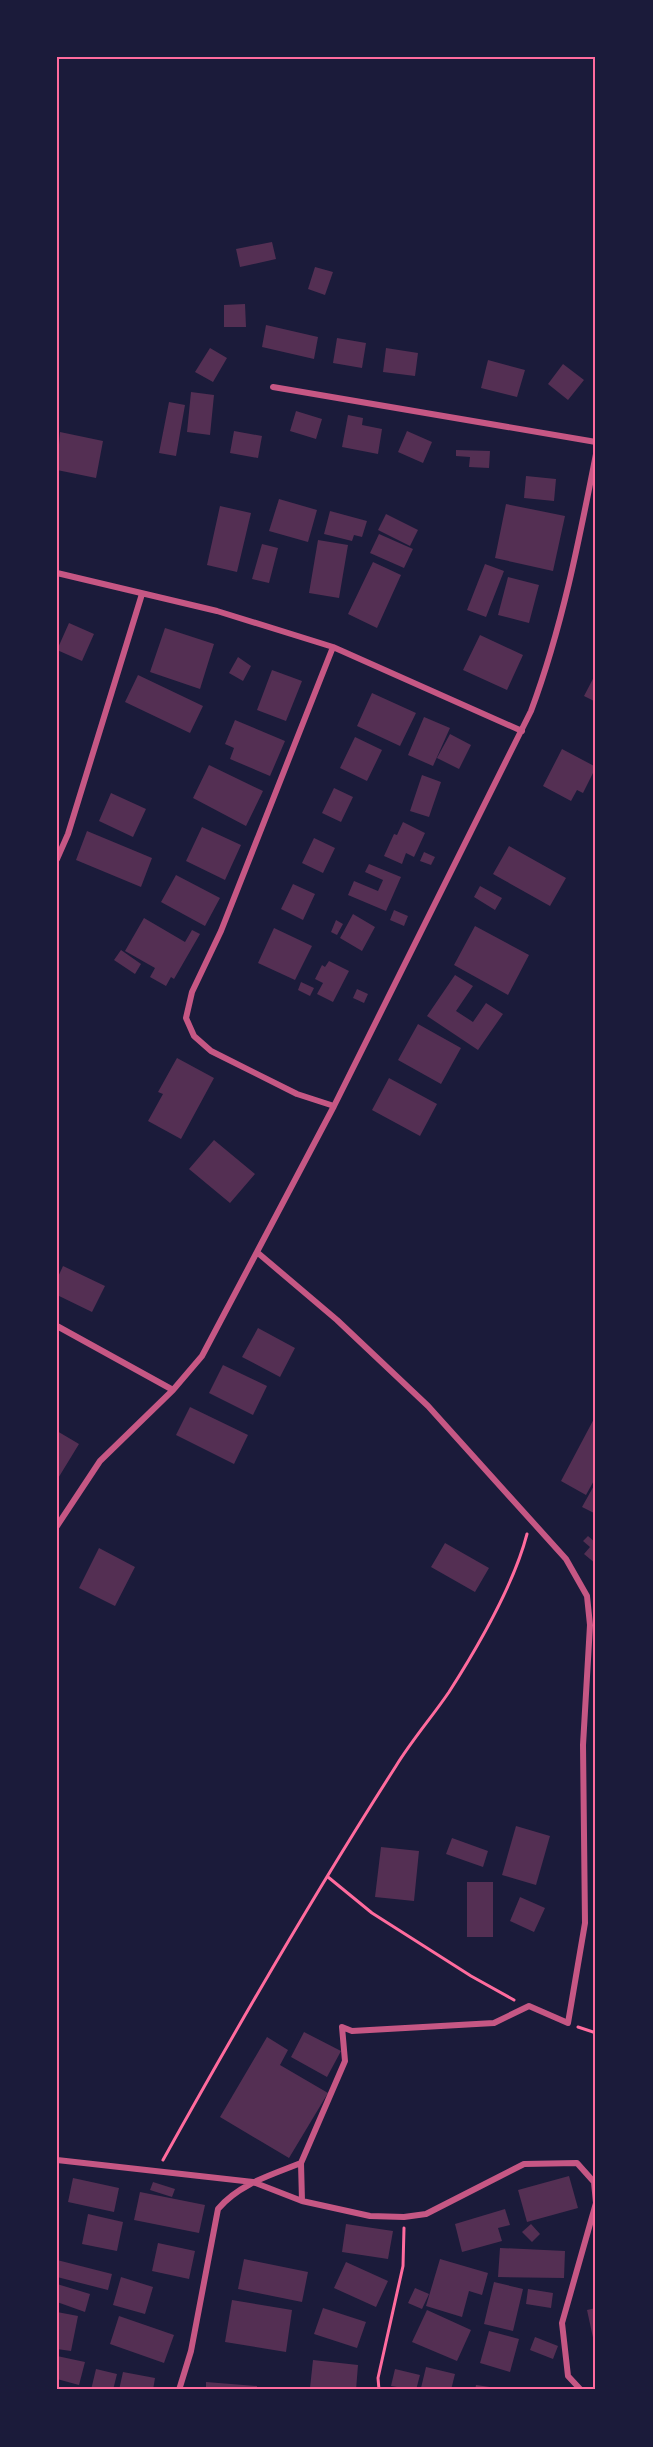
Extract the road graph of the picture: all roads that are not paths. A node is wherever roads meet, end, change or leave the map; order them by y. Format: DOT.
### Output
graph roads {
  1 [pos="273,387"];
  2 [pos="596,442"];
  3 [pos="596,454"];
  4 [pos="57,573"];
  5 [pos="142,594"];
  6 [pos="333,647"];
  7 [pos="522,731"];
  8 [pos="57,859"];
  9 [pos="334,1106"];
  10 [pos="258,1253"];
  11 [pos="57,1326"];
  12 [pos="173,1390"];
  13 [pos="57,1526"];
  14 [pos="57,2160"];
  15 [pos="301,2163"];
  16 [pos="254,2182"];
  17 [pos="302,2200"];
  18 [pos="179,2390"];
  19 [pos="581,2390"];
  1 -- 2 [label="street"];
  3 -- 7 [label="street"];
  4 -- 5 [label="street"];
  5 -- 6 [label="street"];
  5 -- 8 [label="street"];
  6 -- 7 [label="street"];
  6 -- 9 [label="street"];
  7 -- 9 [label="street"];
  9 -- 10 [label="street"];
  10 -- 12 [label="street"];
  10 -- 15 [label="street"];
  11 -- 12 [label="street"];
  12 -- 13 [label="street"];
  14 -- 16 [label="street"];
  15 -- 16 [label="street"];
  15 -- 17 [label="street"];
  16 -- 17 [label="street"];
  16 -- 18 [label="street"];
  17 -- 19 [label="street"];
}
